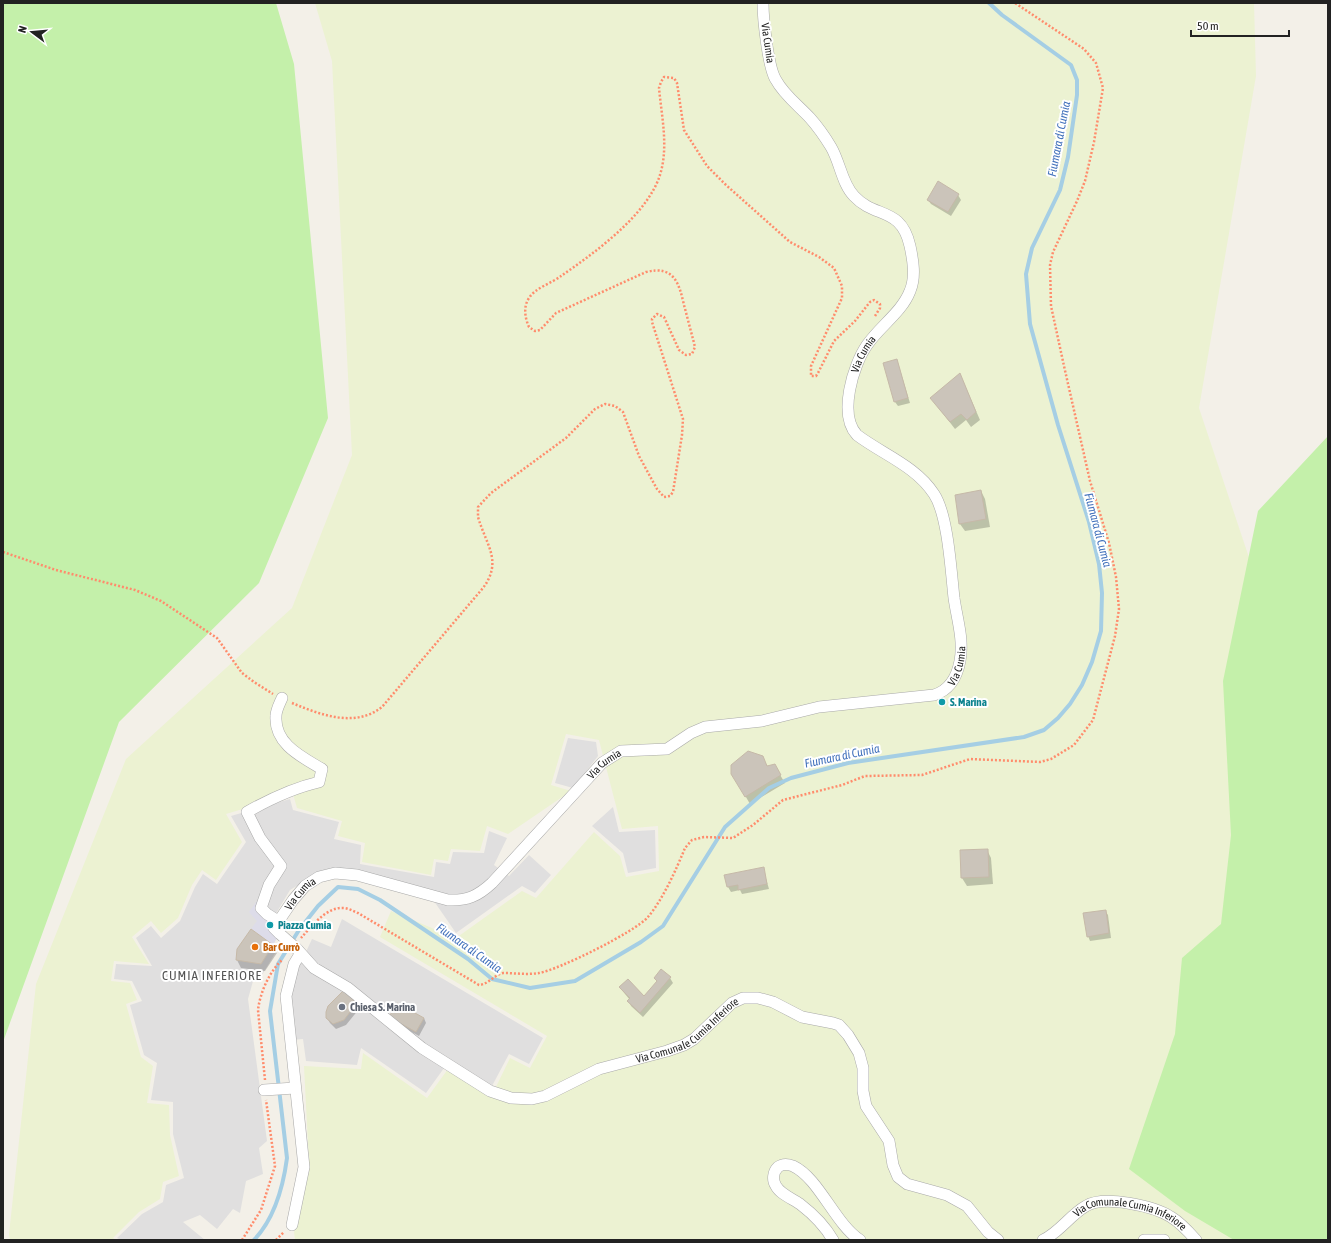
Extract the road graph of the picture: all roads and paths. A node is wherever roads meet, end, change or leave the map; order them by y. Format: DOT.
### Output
graph roads {
  1 [pos="763,3"];
  2 [pos="1015,3"];
  3 [pos="874,317"];
  4 [pos="3,552"];
  5 [pos="282,698"];
  6 [pos="278,921"];
  7 [pos="299,948"];
  8 [pos="285,958"];
  9 [pos="292,1089"];
  10 [pos="266,1090"];
  11 [pos="292,1225"];
  12 [pos="242,1240"];
  13 [pos="833,1240"];
  14 [pos="860,1240"];
  15 [pos="998,1240"];
  16 [pos="1043,1240"];
  17 [pos="1144,1240"];
  18 [pos="1164,1240"];
  19 [pos="1196,1240"];
  1 -- 6 [label="street, Via Cumia"];
  2 -- 7 [label="path"];
  3 -- 5 [label="path"];
  4 -- 5 [label="path"];
  5 -- 6 [label="street"];
  6 -- 7 [label="street, Via Cumia, bridge"];
  7 -- 9 [label="street"];
  7 -- 15 [label="street, Via Comunale Cumia Inferiore"];
  8 -- 10 [label="path"];
  9 -- 10 [label="street"];
  9 -- 11 [label="street"];
  10 -- 12 [label="path"];
  13 -- 14 [label="street"];
  16 -- 19 [label="street, Via Comunale Cumia Inferiore"];
  17 -- 18 [label="street, Via Comunale Cumia Inferiore"];
}
